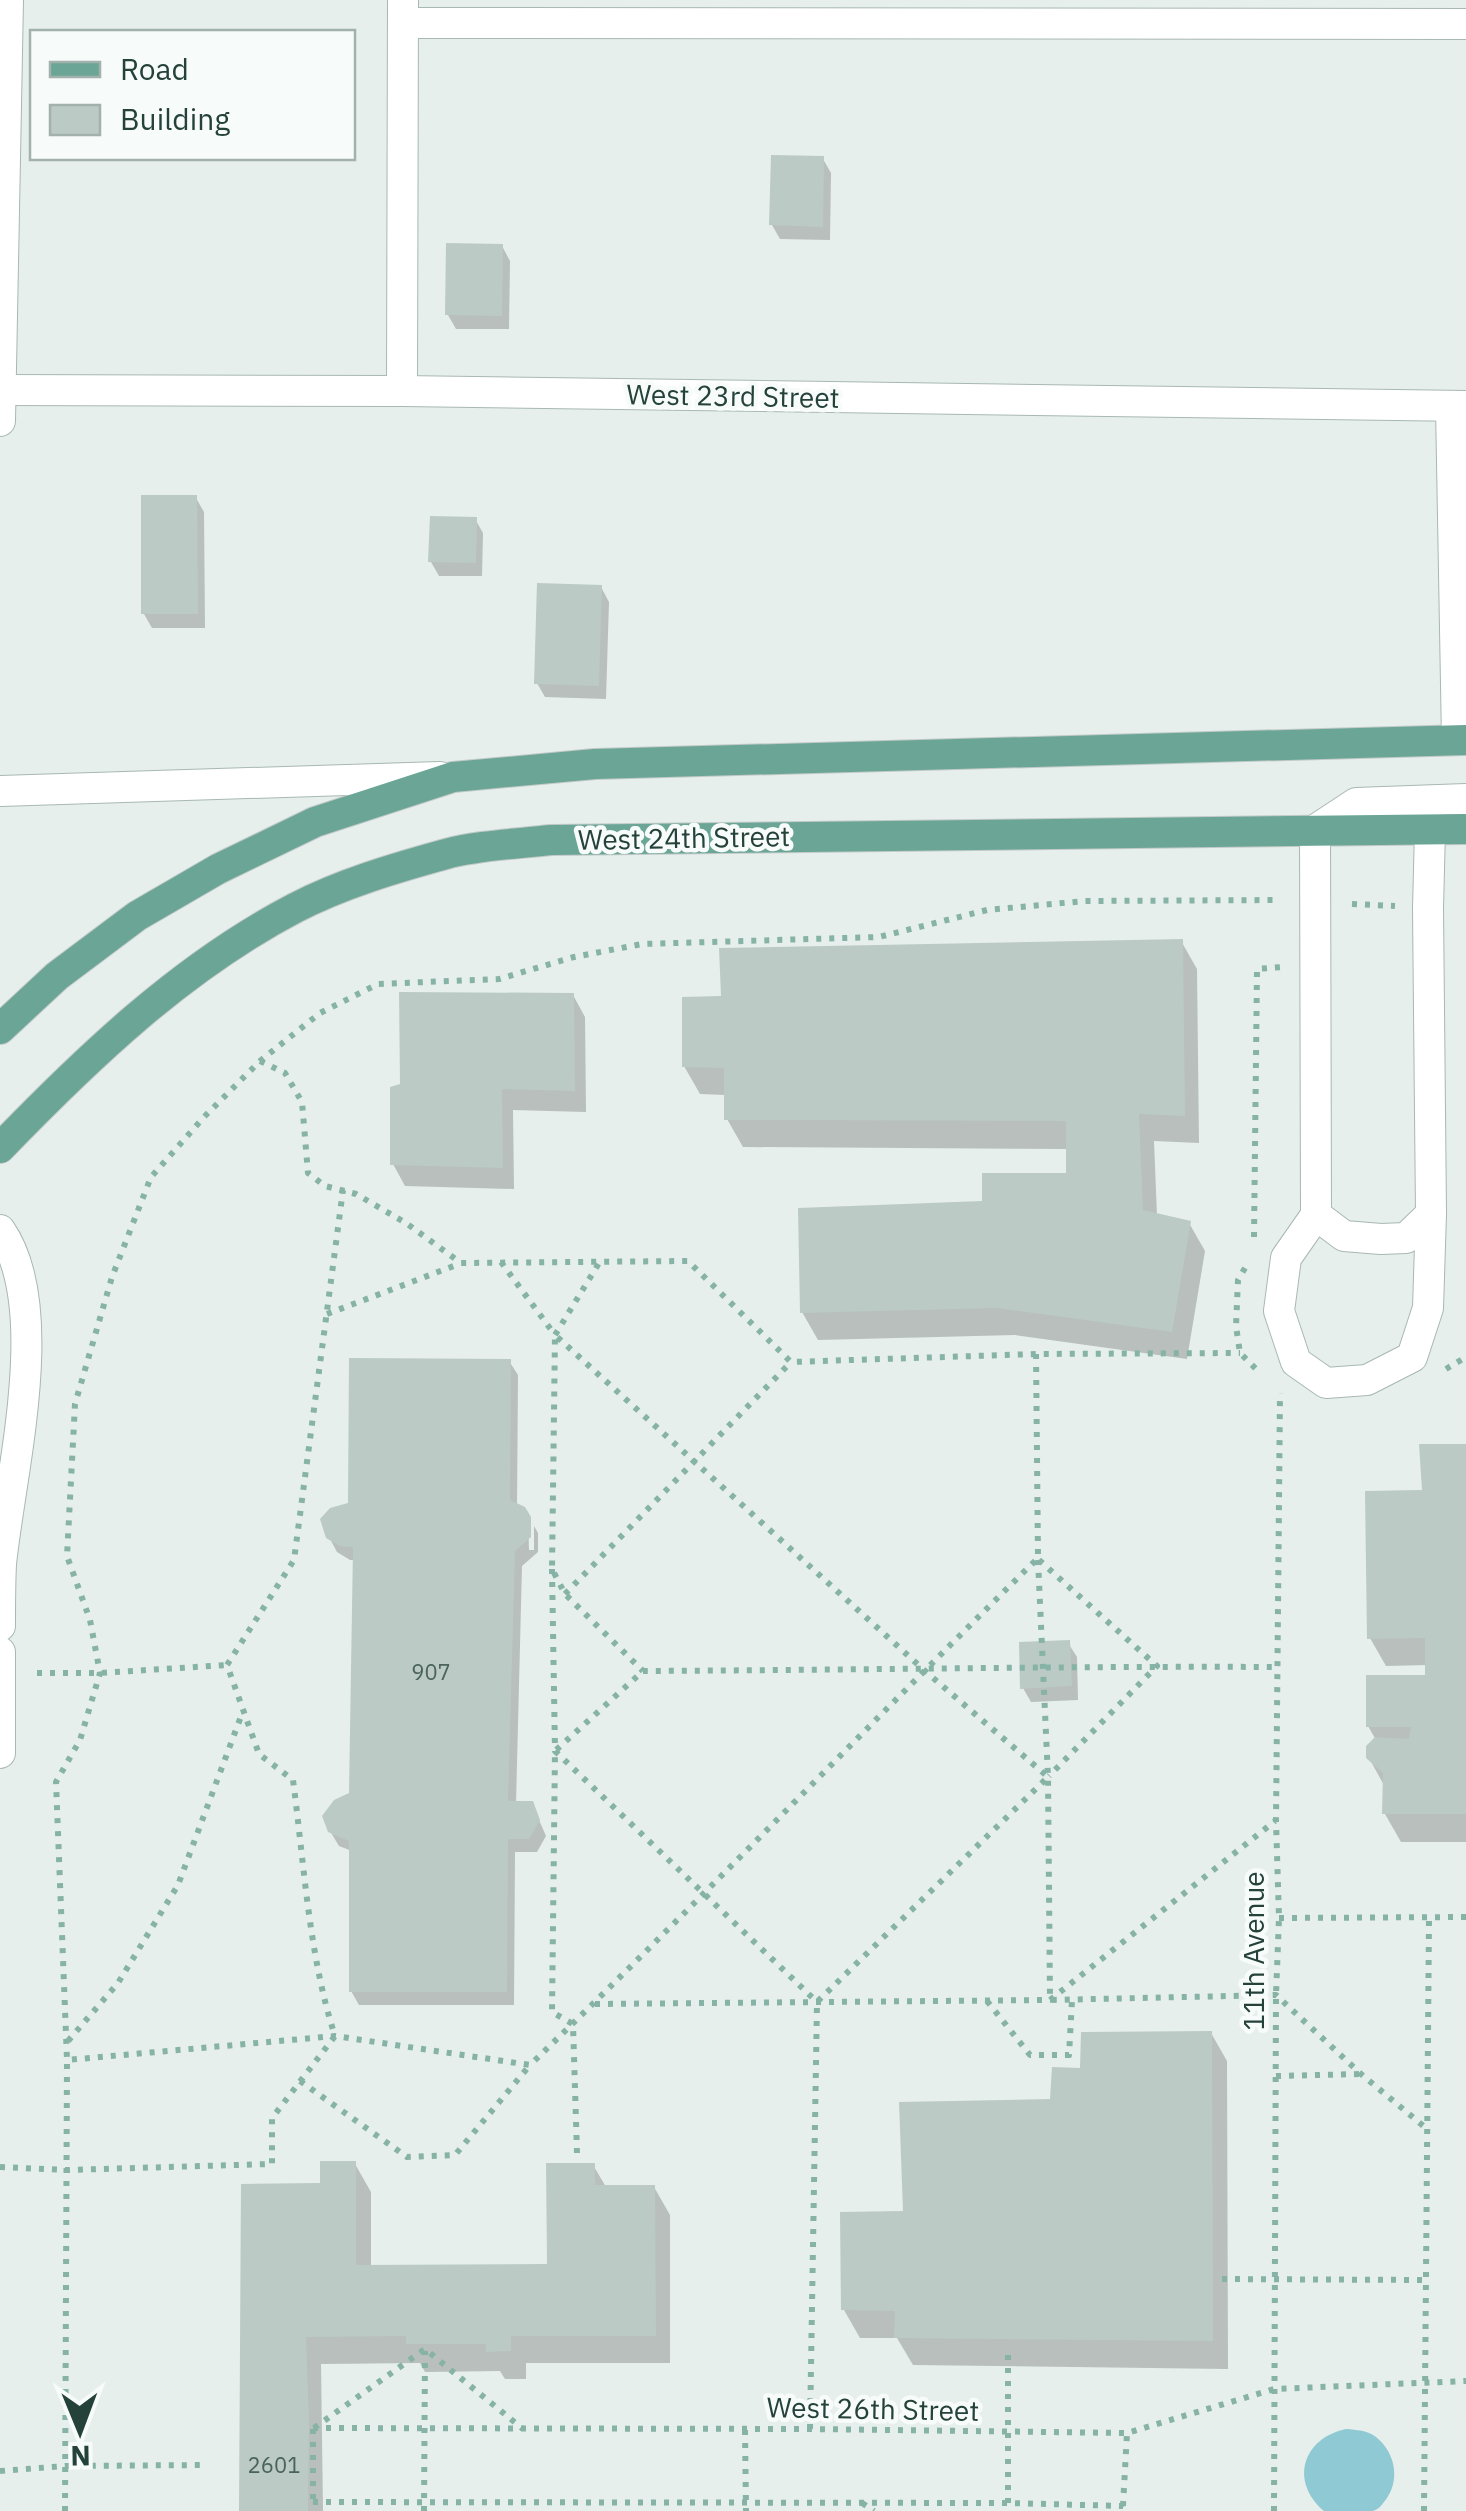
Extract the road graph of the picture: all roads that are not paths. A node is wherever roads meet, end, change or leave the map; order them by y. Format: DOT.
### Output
graph roads {
  1 [pos="8,0"];
  2 [pos="403,12"];
  3 [pos="1466,24"];
  4 [pos="0,390"];
  5 [pos="402,391"];
  6 [pos="1458,406"];
  7 [pos="0,421"];
  8 [pos="1462,740"];
  9 [pos="453,777"];
  10 [pos="0,790"];
  11 [pos="1466,800"];
  12 [pos="1466,829"];
  13 [pos="1315,830"];
  14 [pos="1430,830"];
  15 [pos="0,1029"];
  16 [pos="0,1148"];
  17 [pos="1316,1214"];
  18 [pos="1431,1214"];
  19 [pos="0,1230"];
  20 [pos="1,1562"];
  21 [pos="0,1626"];
  22 [pos="0,1652"];
  23 [pos="1,1674"];
  24 [pos="0,1736"];
  25 [pos="0,1753"];
  1 -- 4 [label="street"];
  2 -- 3 [label="street"];
  2 -- 5 [label="street"];
  4 -- 5 [label="street, West 23rd Street"];
  4 -- 7 [label="street"];
  5 -- 6 [label="street, West 23rd Street"];
  6 -- 8 [label="street"];
  8 -- 9 [label="main road"];
  9 -- 10 [label="street"];
  9 -- 15 [label="main road"];
  11 -- 13 [label="street"];
  12 -- 14 [label="main road, West 24th Street"];
  13 -- 14 [label="main road, West 24th Street"];
  13 -- 16 [label="main road, West 24th Street"];
  13 -- 17 [label="street"];
  14 -- 18 [label="street"];
  17 -- 18 [label="street"];
  17 -- 18 [label="street"];
  19 -- 20 [label="street"];
  20 -- 21 [label="street"];
  22 -- 23 [label="street"];
  23 -- 24 [label="street"];
  24 -- 25 [label="street"];
}
